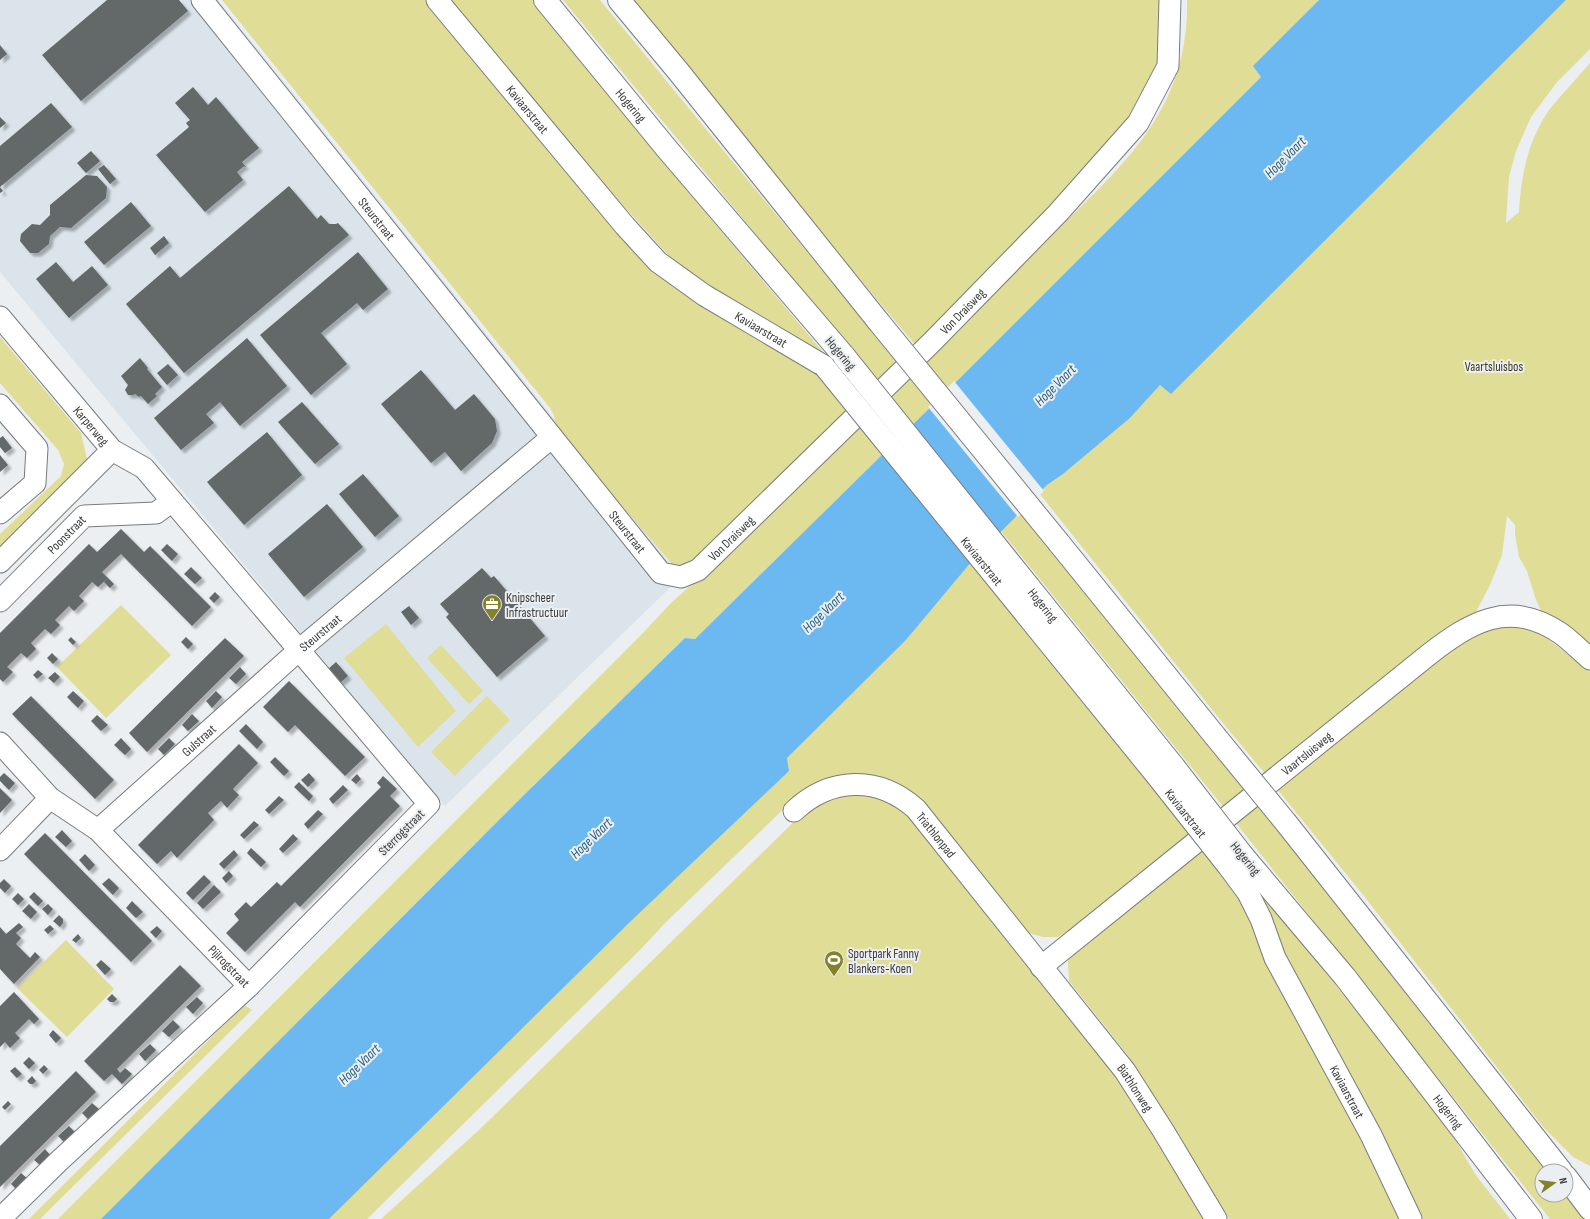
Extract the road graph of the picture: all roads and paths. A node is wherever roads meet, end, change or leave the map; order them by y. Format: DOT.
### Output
graph roads {
  1 [pos="202,0"];
  2 [pos="437,0"];
  3 [pos="545,0"];
  4 [pos="619,0"];
  5 [pos="1170,0"];
  6 [pos="0,317"];
  7 [pos="0,405"];
  8 [pos="552,437"];
  9 [pos="112,450"];
  10 [pos="172,501"];
  11 [pos="0,514"];
  12 [pos="0,562"];
  13 [pos="681,577"];
  14 [pos="1022,594"];
  15 [pos="0,601"];
  16 [pos="299,650"];
  17 [pos="1590,659"];
  18 [pos="0,743"];
  19 [pos="50,798"];
  20 [pos="794,811"];
  21 [pos="98,830"];
  22 [pos="0,850"];
  23 [pos="1236,861"];
  24 [pos="1041,967"];
  25 [pos="249,986"];
  26 [pos="1555,1163"];
  27 [pos="1574,1176"];
  28 [pos="1590,1179"];
  29 [pos="1574,1188"];
  30 [pos="1590,1209"];
  31 [pos="0,1219"];
  32 [pos="1216,1219"];
  33 [pos="1411,1219"];
  34 [pos="1531,1219"];
  1 -- 8 [label="street, Steurstraat"];
  2 -- 14 [label="street, Kaviaarstraat, bridge"];
  3 -- 14 [label="highway, Hogering, bridge"];
  4 -- 26 [label="highway, bridge"];
  5 -- 13 [label="street, Von Draisweg"];
  6 -- 9 [label="street, Karperweg"];
  7 -- 11 [label="street"];
  8 -- 13 [label="street, Steurstraat"];
  8 -- 16 [label="street, Steurstraat"];
  9 -- 10 [label="street, Steurstraat"];
  9 -- 12 [label="street, Karperweg"];
  10 -- 15 [label="street, Poonstraat"];
  10 -- 16 [label="street, Steurstraat"];
  14 -- 23 [label="highway, Hogering, bridge"];
  16 -- 21 [label="street, Gulstraat"];
  16 -- 25 [label="street, Sterrogstraat"];
  17 -- 24 [label="street, Vaartsluisweg"];
  18 -- 19 [label="street, Pijlrogstraat"];
  19 -- 21 [label="street, Pijlrogstraat"];
  19 -- 22 [label="street"];
  20 -- 24 [label="street, Triathlonpad"];
  21 -- 25 [label="street, Pijlrogstraat"];
  23 -- 33 [label="street, Kaviaarstraat"];
  23 -- 34 [label="highway, Hogering"];
  24 -- 32 [label="street, Biathlonweg"];
  25 -- 31 [label="street, Pijlrogstraat"];
  27 -- 28 [label="highway"];
  29 -- 30 [label="highway"];
}
